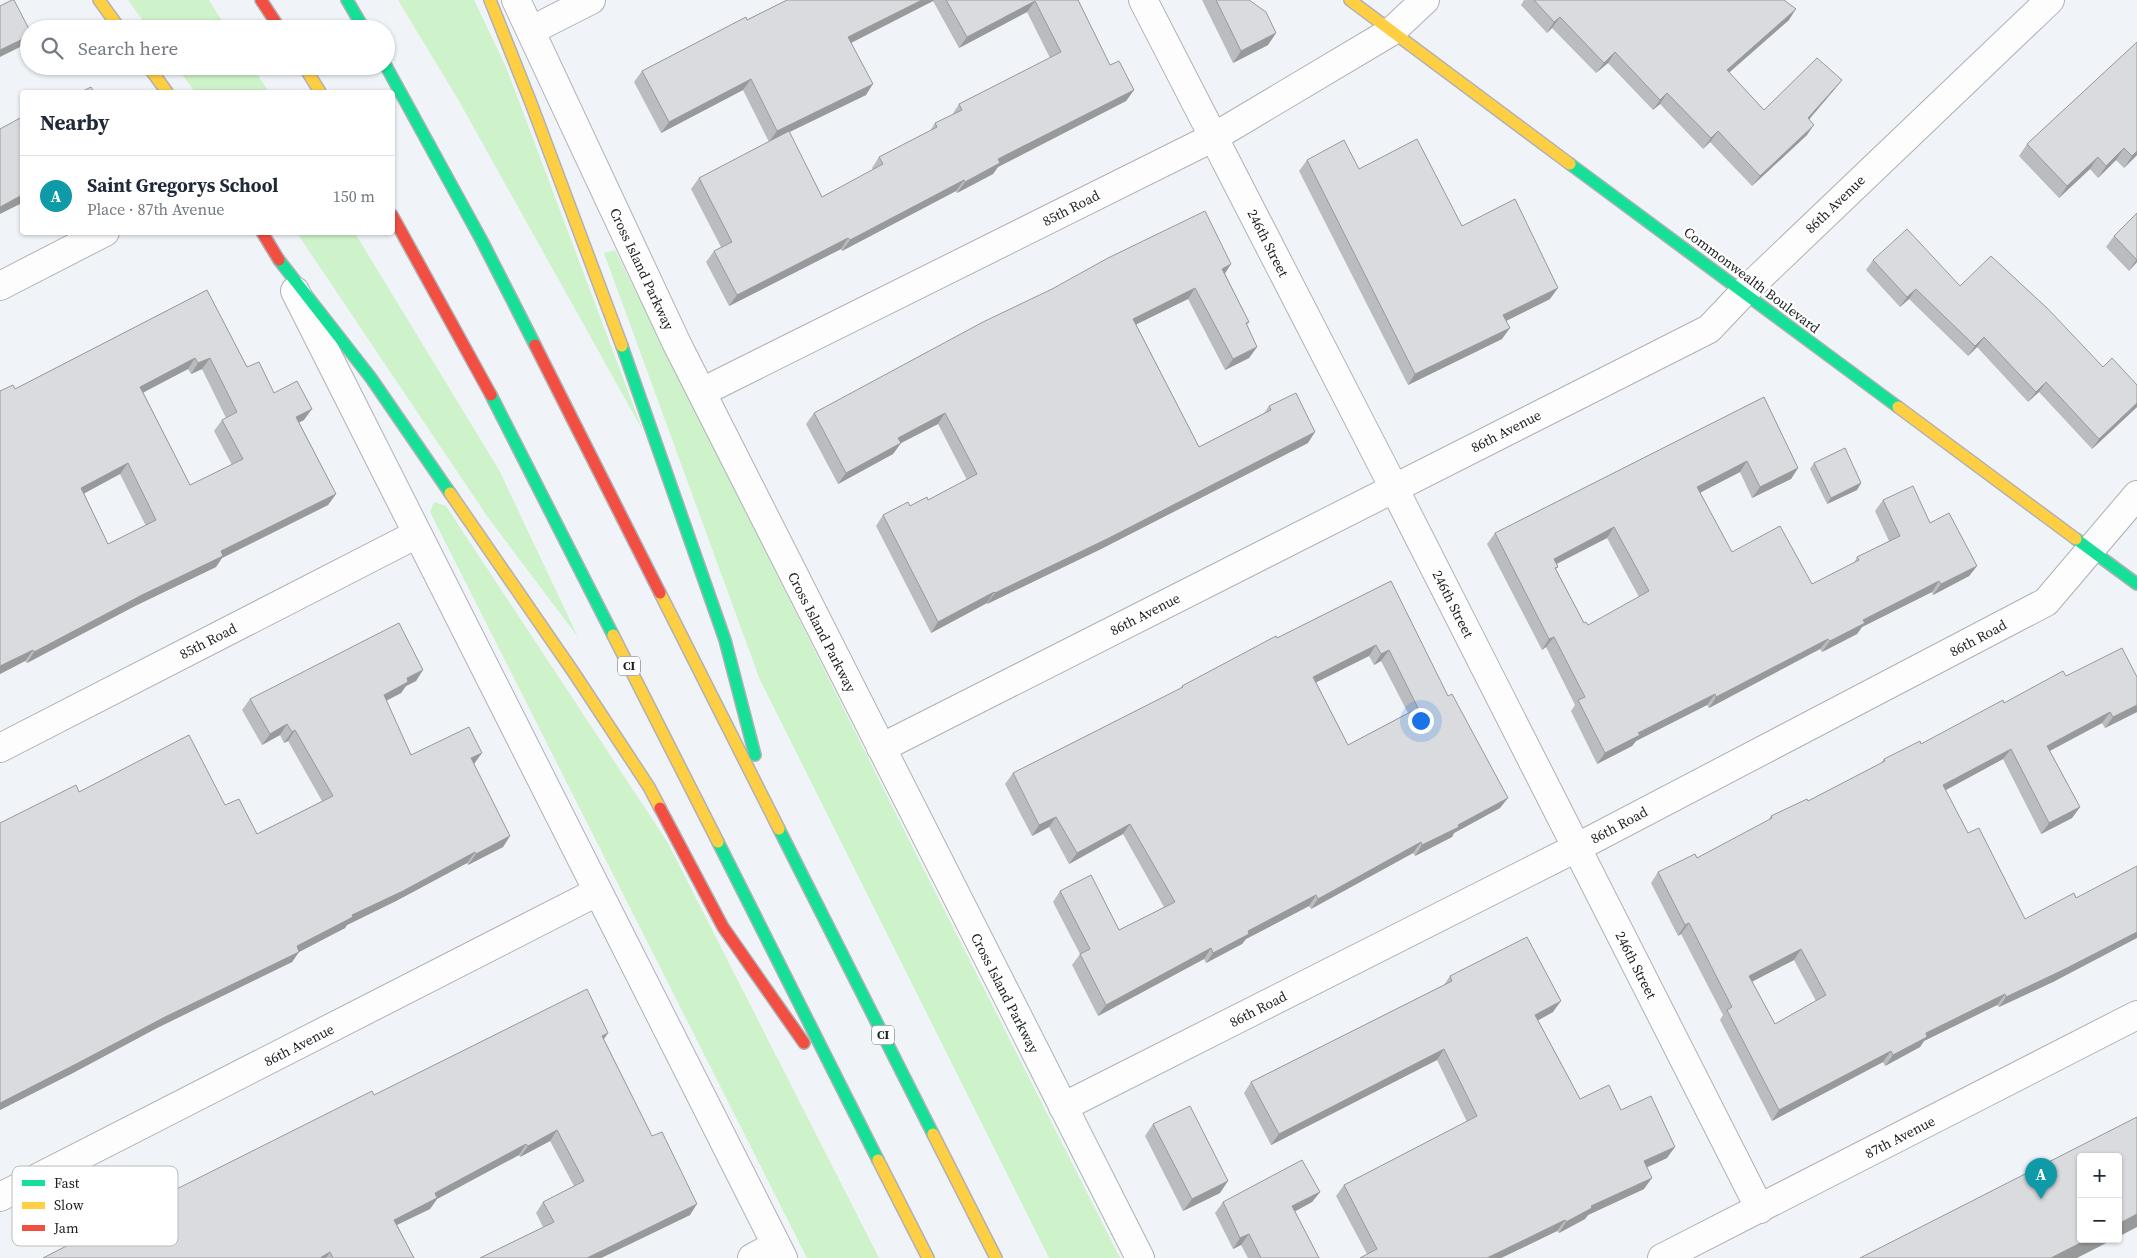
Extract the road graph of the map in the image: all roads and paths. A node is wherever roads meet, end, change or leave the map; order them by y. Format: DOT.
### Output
graph roads {
  1 [pos="99,0"];
  2 [pos="261,0"];
  3 [pos="347,0"];
  4 [pos="490,0"];
  5 [pos="516,0"];
  6 [pos="592,0"];
  7 [pos="1143,0"];
  8 [pos="1350,0"];
  9 [pos="1425,0"];
  10 [pos="2050,0"];
  11 [pos="113,20"];
  12 [pos="274,20"];
  13 [pos="359,20"];
  14 [pos="532,30"];
  15 [pos="1392,31"];
  16 [pos="155,75"];
  17 [pos="310,75"];
  18 [pos="391,75"];
  19 [pos="166,90"];
  20 [pos="319,90"];
  21 [pos="1214,137"];
  22 [pos="395,220"];
  23 [pos="99,235"];
  24 [pos="264,235"];
  25 [pos="279,260"];
  26 [pos="0,286"];
  27 [pos="1744,292"];
  28 [pos="702,392"];
  29 [pos="1394,488"];
  30 [pos="2137,495"];
  31 [pos="417,534"];
  32 [pos="2091,549"];
  33 [pos="2137,584"];
  34 [pos="0,748"];
  35 [pos="881,748"];
  36 [pos="770,811"];
  37 [pos="1576,848"];
  38 [pos="597,892"];
  39 [pos="2137,1015"];
  40 [pos="1064,1107"];
  41 [pos="859,1121"];
  42 [pos="61,1166"];
  43 [pos="12,1191"];
  44 [pos="0,1197"];
  45 [pos="1760,1209"];
  46 [pos="780,1252"];
  47 [pos="752,1258"];
  48 [pos="928,1258"];
  49 [pos="996,1258"];
  50 [pos="1140,1258"];
  51 [pos="1662,1258"];
  1 -- 11 [label="main road"];
  2 -- 12 [label="main road"];
  3 -- 13 [label="main road"];
  4 -- 36 [label="main road"];
  5 -- 14 [label="street, Cross Island Parkway"];
  6 -- 14 [label="street"];
  7 -- 21 [label="street, 246th Street"];
  8 -- 15 [label="main road, Commonwealth Boulevard"];
  9 -- 15 [label="street, 85th Road"];
  10 -- 27 [label="street, 86th Avenue"];
  14 -- 28 [label="street, Cross Island Parkway"];
  15 -- 21 [label="street, 85th Road"];
  15 -- 27 [label="main road, Commonwealth Boulevard"];
  16 -- 19 [label="main road"];
  17 -- 20 [label="main road"];
  18 -- 36 [label="main road, CI"];
  21 -- 28 [label="street, 85th Road"];
  21 -- 29 [label="street, 246th Street"];
  22 -- 41 [label="main road, CI"];
  23 -- 26 [label="street"];
  24 -- 25 [label="main road"];
  25 -- 31 [label="street"];
  25 -- 41 [label="main road"];
  27 -- 29 [label="street, 86th Avenue"];
  27 -- 32 [label="main road, Commonwealth Boulevard"];
  28 -- 35 [label="street, Cross Island Parkway"];
  29 -- 35 [label="street, 86th Avenue"];
  29 -- 37 [label="street, 246th Street"];
  30 -- 32 [label="street, 86th Road"];
  31 -- 34 [label="street, 85th Road"];
  31 -- 38 [label="street"];
  32 -- 33 [label="main road, Commonwealth Boulevard"];
  32 -- 37 [label="street, 86th Road"];
  35 -- 40 [label="street, Cross Island Parkway"];
  36 -- 49 [label="main road, CI"];
  37 -- 40 [label="street, 86th Road"];
  37 -- 45 [label="street, 246th Street"];
  38 -- 42 [label="street, 86th Avenue"];
  38 -- 46 [label="street"];
  39 -- 45 [label="street, 87th Avenue"];
  40 -- 50 [label="street, Cross Island Parkway"];
  41 -- 48 [label="main road, CI"];
  43 -- 44 [label="street, 86th Avenue"];
  45 -- 51 [label="street, 87th Avenue"];
  46 -- 47 [label="street"];
}
